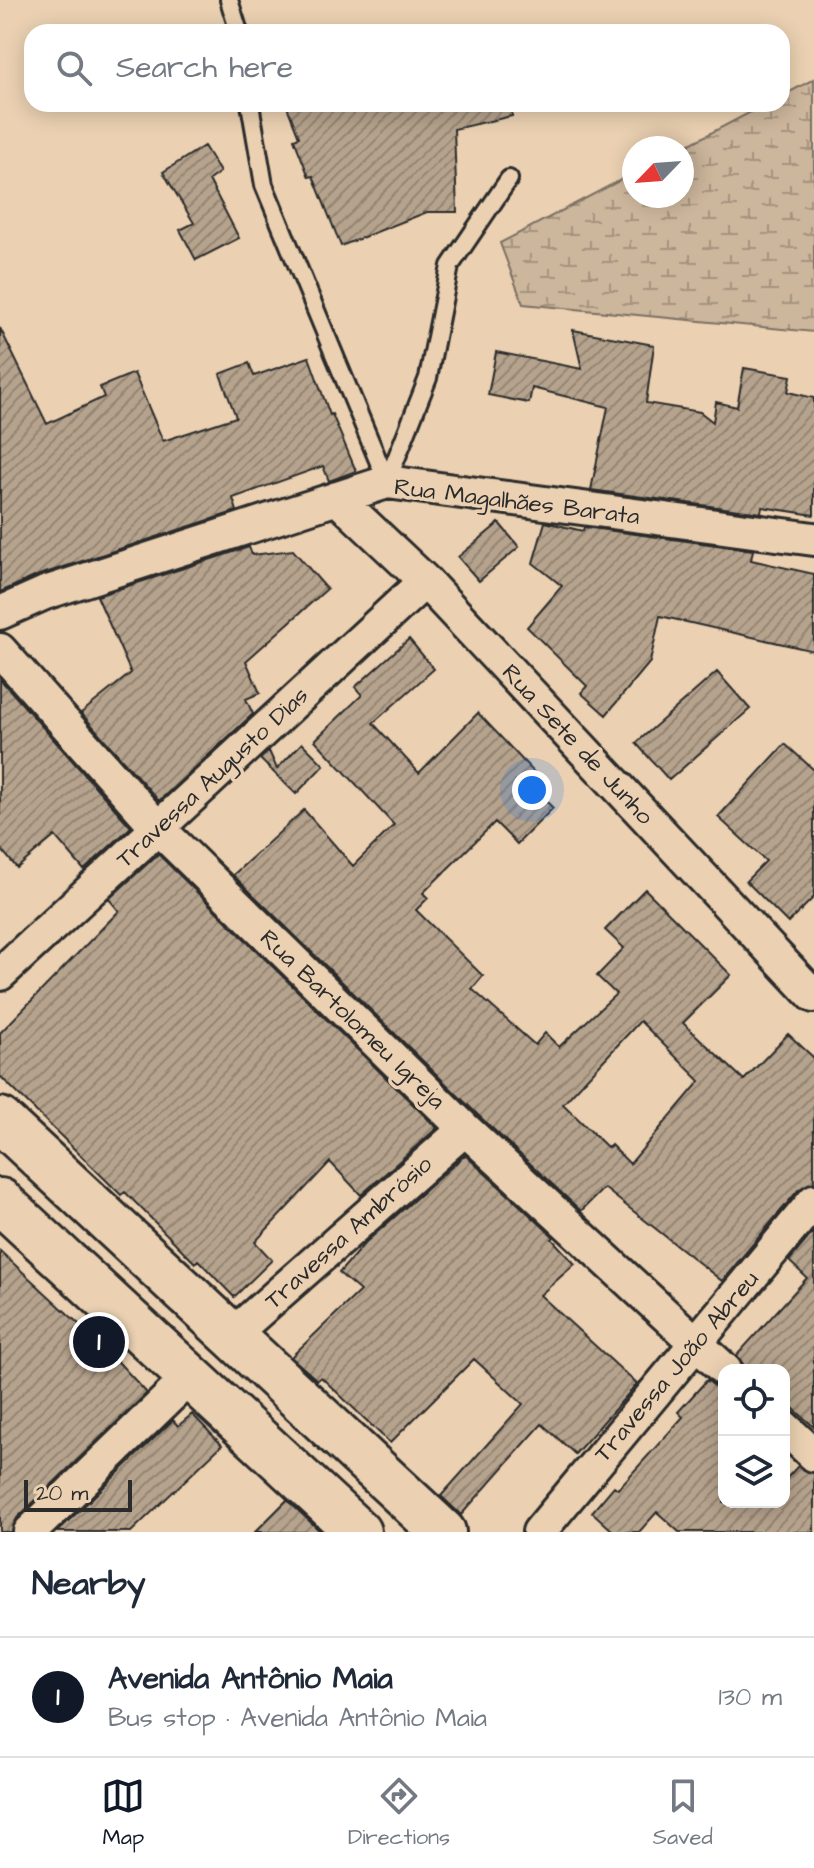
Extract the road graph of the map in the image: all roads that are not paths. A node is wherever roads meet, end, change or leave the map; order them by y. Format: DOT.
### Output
graph roads {
  1 [pos="229,0"];
  2 [pos="236,24"];
  3 [pos="251,112"];
  4 [pos="509,179"];
  5 [pos="387,482"];
  6 [pos="337,498"];
  7 [pos="814,539"];
  8 [pos="425,581"];
  9 [pos="0,613"];
  10 [pos="0,650"];
  11 [pos="157,827"];
  12 [pos="0,974"];
  13 [pos="814,996"];
  14 [pos="0,1120"];
  15 [pos="465,1129"];
  16 [pos="0,1201"];
  17 [pos="814,1201"];
  18 [pos="232,1335"];
  19 [pos="696,1342"];
  20 [pos="719,1364"];
  21 [pos="190,1377"];
  22 [pos="790,1433"];
  23 [pos="814,1455"];
  24 [pos="30,1532"];
  25 [pos="358,1532"];
  26 [pos="443,1532"];
  27 [pos="539,1532"];
  1 -- 2 [label="lane"];
  3 -- 5 [label="lane"];
  4 -- 5 [label="lane"];
  5 -- 6 [label="street, Rua Magalhães Barata"];
  5 -- 7 [label="street, Rua Magalhães Barata"];
  6 -- 8 [label="street, Rua Sete de Junho"];
  6 -- 9 [label="street, Rua Magalhães Barata"];
  8 -- 11 [label="street, Travessa Augusto Dias"];
  8 -- 13 [label="street, Rua Sete de Junho"];
  10 -- 11 [label="street, Rua Bartolomeu Igreja"];
  11 -- 12 [label="street, Travessa Augusto Dias"];
  11 -- 15 [label="street, Rua Bartolomeu Igreja"];
  14 -- 18 [label="main road"];
  15 -- 18 [label="street, Travessa Ambrósio"];
  15 -- 19 [label="street, Rua Bartolomeu Igreja"];
  16 -- 21 [label="main road"];
  17 -- 19 [label="street, Travessa João Abreu"];
  18 -- 26 [label="main road"];
  19 -- 20 [label="street, Rua Bartolomeu Igreja"];
  19 -- 27 [label="street, Travessa João Abreu"];
  21 -- 24 [label="street"];
  21 -- 25 [label="main road"];
  22 -- 23 [label="street"];
}
